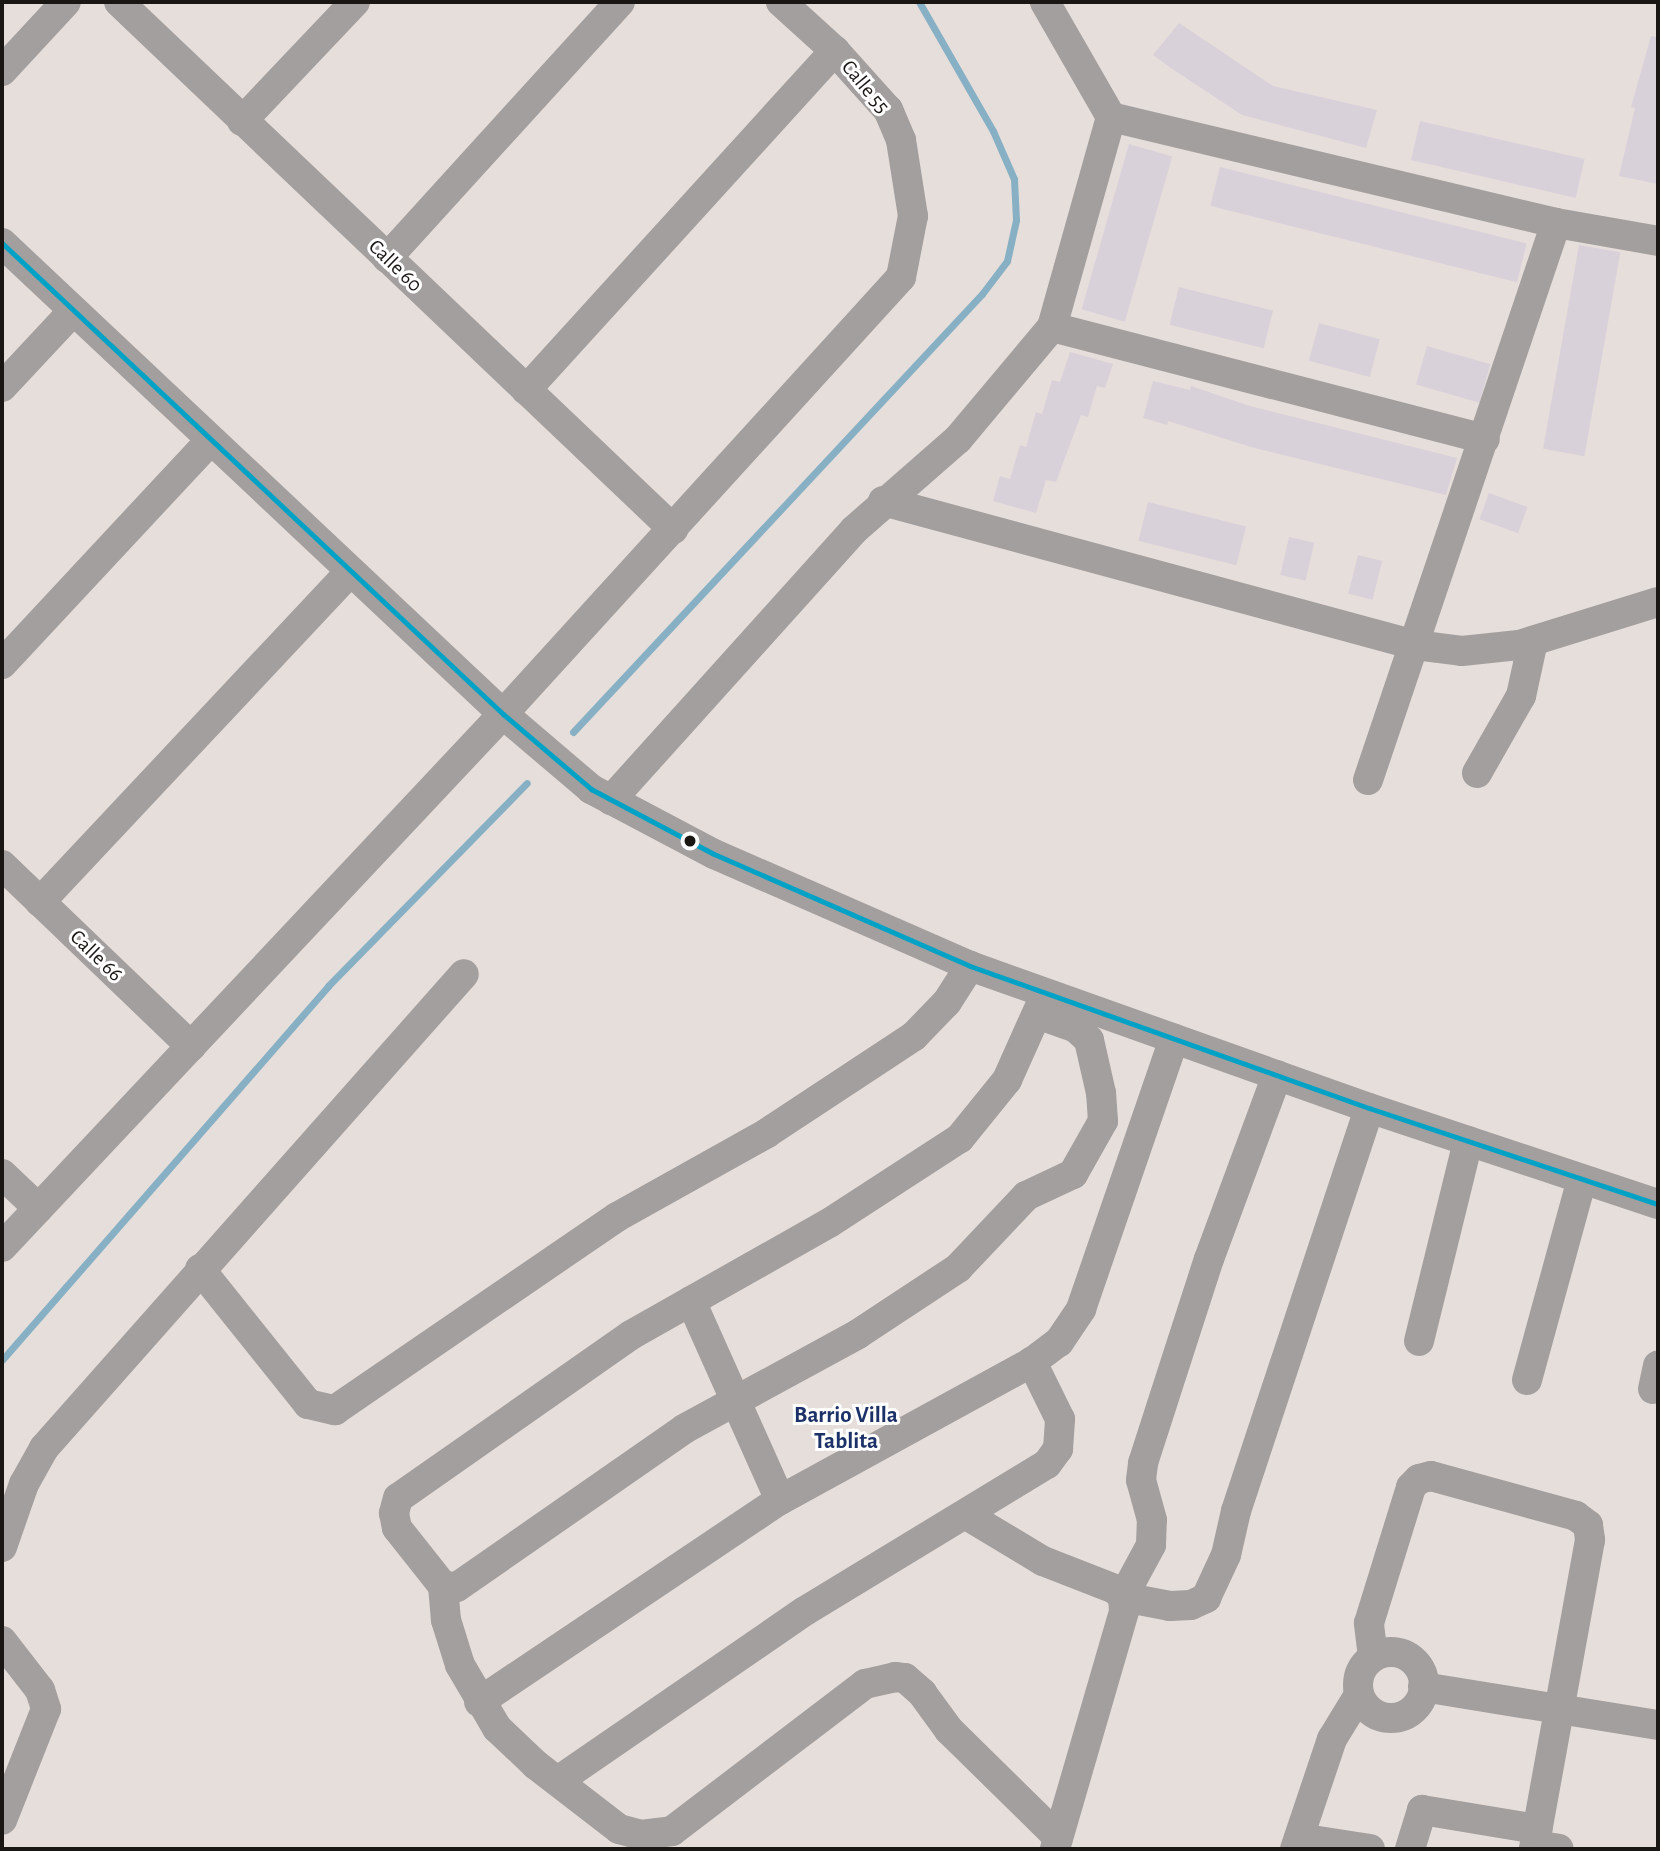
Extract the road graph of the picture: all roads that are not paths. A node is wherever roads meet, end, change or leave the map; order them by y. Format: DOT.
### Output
graph roads {
  1 [pos="66,2"];
  2 [pos="119,2"];
  3 [pos="355,2"];
  4 [pos="620,2"];
  5 [pos="781,2"];
  6 [pos="1045,2"];
  7 [pos="835,51"];
  8 [pos="2,71"];
  9 [pos="1111,117"];
  10 [pos="242,121"];
  11 [pos="1556,223"];
  12 [pos="1658,241"];
  13 [pos="2,243"];
  14 [pos="387,258"];
  15 [pos="74,311"];
  16 [pos="1052,327"];
  17 [pos="2,387"];
  18 [pos="526,390"];
  19 [pos="1485,439"];
  20 [pos="211,440"];
  21 [pos="883,502"];
  22 [pos="673,528"];
  23 [pos="350,572"];
  24 [pos="1658,603"];
  25 [pos="1532,641"];
  26 [pos="1415,645"];
  27 [pos="2,664"];
  28 [pos="503,714"];
  29 [pos="1477,773"];
  30 [pos="1368,780"];
  31 [pos="601,794"];
  32 [pos="2,865"];
  33 [pos="40,902"];
  34 [pos="970,966"];
  35 [pos="464,974"];
  36 [pos="1041,1004"];
  37 [pos="1174,1039"];
  38 [pos="191,1046"];
  39 [pos="1278,1075"];
  40 [pos="1369,1108"];
  41 [pos="1468,1141"];
  42 [pos="2,1174"];
  43 [pos="1582,1179"];
  44 [pos="1658,1204"];
  45 [pos="38,1208"];
  46 [pos="2,1247"];
  47 [pos="200,1269"];
  48 [pos="691,1301"];
  49 [pos="1419,1341"];
  50 [pos="1032,1362"];
  51 [pos="1527,1380"];
  52 [pos="738,1399"];
  53 [pos="780,1500"];
  54 [pos="968,1516"];
  55 [pos="2,1547"];
  56 [pos="443,1587"];
  57 [pos="1123,1597"];
  58 [pos="2,1641"];
  59 [pos="1373,1657"];
  60 [pos="1423,1687"];
  61 [pos="1359,1695"];
  62 [pos="479,1702"];
  63 [pos="1559,1709"];
  64 [pos="1658,1725"];
  65 [pos="559,1780"];
  66 [pos="2,1820"];
  67 [pos="1056,1843"];
  68 [pos="1541,1843"];
  69 [pos="1297,1844"];
  70 [pos="1370,1849"];
  71 [pos="1410,1849"];
  1 -- 8 [label="street"];
  2 -- 10 [label="street, Calle 60"];
  3 -- 10 [label="street"];
  4 -- 14 [label="street"];
  5 -- 7 [label="street, Calle 55"];
  6 -- 9 [label="street"];
  7 -- 18 [label="street"];
  7 -- 22 [label="street, Calle 55"];
  9 -- 11 [label="street"];
  9 -- 16 [label="street"];
  10 -- 14 [label="street, Calle 60"];
  11 -- 12 [label="street"];
  11 -- 19 [label="street"];
  13 -- 15 [label="street"];
  14 -- 18 [label="street, Calle 60"];
  15 -- 17 [label="street"];
  15 -- 20 [label="street"];
  16 -- 19 [label="street"];
  16 -- 21 [label="street"];
  18 -- 22 [label="street, Calle 60"];
  19 -- 26 [label="street"];
  20 -- 23 [label="street"];
  20 -- 27 [label="street"];
  21 -- 26 [label="street"];
  21 -- 31 [label="street"];
  22 -- 28 [label="street"];
  23 -- 28 [label="street"];
  23 -- 33 [label="street"];
  24 -- 25 [label="street"];
  25 -- 26 [label="street"];
  25 -- 29 [label="street"];
  26 -- 30 [label="street"];
  28 -- 31 [label="street"];
  28 -- 38 [label="street"];
  31 -- 34 [label="street"];
  32 -- 33 [label="street, Calle 66"];
  33 -- 38 [label="street, Calle 66"];
  34 -- 36 [label="street"];
  34 -- 47 [label="street"];
  35 -- 47 [label="street"];
  36 -- 37 [label="street"];
  36 -- 48 [label="street"];
  36 -- 52 [label="street"];
  37 -- 39 [label="street"];
  37 -- 50 [label="street"];
  38 -- 45 [label="street"];
  39 -- 40 [label="street"];
  39 -- 57 [label="street"];
  40 -- 41 [label="street"];
  40 -- 57 [label="street"];
  41 -- 43 [label="street"];
  41 -- 49 [label="street"];
  42 -- 45 [label="street"];
  43 -- 44 [label="street"];
  43 -- 51 [label="street"];
  45 -- 46 [label="street"];
  47 -- 55 [label="street"];
  48 -- 52 [label="street"];
  48 -- 56 [label="street"];
  50 -- 53 [label="street"];
  50 -- 54 [label="street"];
  52 -- 53 [label="street"];
  52 -- 56 [label="street"];
  53 -- 62 [label="street"];
  54 -- 57 [label="street"];
  54 -- 65 [label="street"];
  56 -- 62 [label="street"];
  57 -- 67 [label="street"];
  58 -- 66 [label="street"];
  59 -- 60 [label="street"];
  59 -- 61 [label="street"];
  59 -- 63 [label="street"];
  60 -- 61 [label="street"];
  60 -- 63 [label="street"];
  61 -- 69 [label="street"];
  62 -- 65 [label="street"];
  63 -- 64 [label="street"];
  63 -- 68 [label="street"];
  65 -- 67 [label="street"];
  68 -- 71 [label="street"];
  69 -- 70 [label="street"];
}
